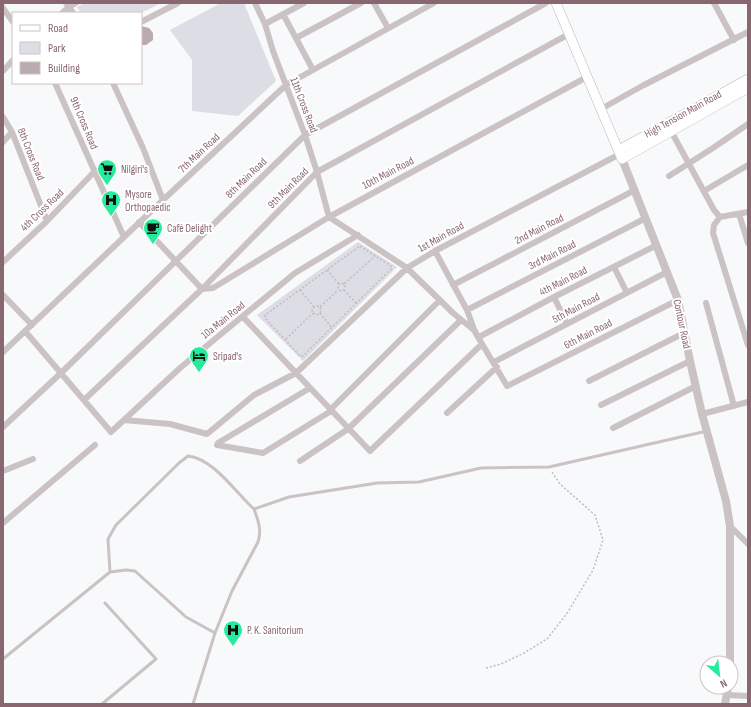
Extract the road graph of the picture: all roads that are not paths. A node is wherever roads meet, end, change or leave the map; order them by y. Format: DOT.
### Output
graph roads {
  1 [pos="76,3"];
  2 [pos="178,3"];
  3 [pos="256,3"];
  4 [pos="304,3"];
  5 [pos="361,3"];
  6 [pos="374,3"];
  7 [pos="434,3"];
  8 [pos="546,3"];
  9 [pos="556,3"];
  10 [pos="714,3"];
  11 [pos="67,5"];
  12 [pos="3,8"];
  13 [pos="283,14"];
  14 [pos="12,21"];
  15 [pos="142,21"];
  16 [pos="265,24"];
  17 [pos="388,28"];
  18 [pos="748,32"];
  19 [pos="569,34"];
  20 [pos="296,38"];
  21 [pos="734,40"];
  22 [pos="12,61"];
  23 [pos="313,70"];
  24 [pos="3,71"];
  25 [pos="587,77"];
  26 [pos="748,79"];
  27 [pos="55,84"];
  28 [pos="114,84"];
  29 [pos="286,85"];
  30 [pos="748,88"];
  31 [pos="601,110"];
  32 [pos="3,117"];
  33 [pos="748,124"];
  34 [pos="672,131"];
  35 [pos="12,132"];
  36 [pos="305,134"];
  37 [pos="3,142"];
  38 [pos="620,154"];
  39 [pos="689,164"];
  40 [pos="748,165"];
  41 [pos="94,172"];
  42 [pos="318,172"];
  43 [pos="669,176"];
  44 [pos="635,190"];
  45 [pos="704,191"];
  46 [pos="163,200"];
  47 [pos="748,212"];
  48 [pos="739,214"];
  49 [pos="329,217"];
  50 [pos="720,217"];
  51 [pos="646,218"];
  52 [pos="47,221"];
  53 [pos="139,222"];
  54 [pos="358,235"];
  55 [pos="124,237"];
  56 [pos="748,243"];
  57 [pos="657,245"];
  58 [pos="435,251"];
  59 [pos="176,261"];
  60 [pos="3,262"];
  61 [pos="614,267"];
  62 [pos="407,268"];
  63 [pos="667,272"];
  64 [pos="452,284"];
  65 [pos="202,289"];
  66 [pos="627,293"];
  67 [pos="3,295"];
  68 [pos="554,297"];
  69 [pos="440,300"];
  70 [pos="678,300"];
  71 [pos="706,303"];
  72 [pos="465,307"];
  73 [pos="453,312"];
  74 [pos="243,317"];
  75 [pos="461,320"];
  76 [pos="567,324"];
  77 [pos="32,325"];
  78 [pos="25,331"];
  79 [pos="684,333"];
  80 [pos="477,334"];
  81 [pos="482,344"];
  82 [pos="748,345"];
  83 [pos="3,352"];
  84 [pos="690,361"];
  85 [pos="495,365"];
  86 [pos="61,373"];
  87 [pos="296,373"];
  88 [pos="588,381"];
  89 [pos="696,386"];
  90 [pos="310,388"];
  91 [pos="84,400"];
  92 [pos="748,402"];
  93 [pos="601,405"];
  94 [pos="734,406"];
  95 [pos="331,410"];
  96 [pos="447,413"];
  97 [pos="702,414"];
  98 [pos="124,420"];
  99 [pos="3,427"];
  100 [pos="613,428"];
  101 [pos="348,429"];
  102 [pos="707,431"];
  103 [pos="95,445"];
  104 [pos="33,459"];
  105 [pos="300,461"];
  106 [pos="3,471"];
  107 [pos="254,509"];
  108 [pos="3,523"];
  109 [pos="730,526"];
  110 [pos="748,544"];
  111 [pos="110,572"];
  112 [pos="105,603"];
  113 [pos="215,634"];
  114 [pos="730,655"];
  115 [pos="3,659"];
  116 [pos="102,704"];
  117 [pos="193,704"];
  1 -- 11 [label="street"];
  2 -- 15 [label="street"];
  3 -- 16 [label="street, 11th Cross Road"];
  4 -- 13 [label="street"];
  5 -- 20 [label="street"];
  6 -- 17 [label="street"];
  7 -- 17 [label="street, 7th Main Road"];
  8 -- 36 [label="street, 8th Main Road"];
  9 -- 19 [label="main road, Contour Road"];
  10 -- 21 [label="street"];
  12 -- 14 [label="street"];
  13 -- 16 [label="street"];
  13 -- 20 [label="street"];
  16 -- 29 [label="street, 11th Cross Road"];
  17 -- 23 [label="street, 7th Main Road"];
  18 -- 21 [label="street"];
  19 -- 25 [label="main road, Contour Road"];
  19 -- 42 [label="street, 9th Main Road"];
  20 -- 23 [label="street"];
  21 -- 31 [label="street"];
  22 -- 24 [label="street"];
  23 -- 29 [label="street, 7th Main Road"];
  25 -- 31 [label="main road, Contour Road"];
  25 -- 49 [label="street, 10th Main Road"];
  26 -- 38 [label="main road, High Tension Main Road"];
  27 -- 41 [label="street, 9th Cross Road"];
  28 -- 46 [label="street"];
  29 -- 36 [label="street, 11th Cross Road"];
  29 -- 46 [label="street, 7th Main Road"];
  30 -- 34 [label="main road"];
  31 -- 38 [label="main road, Contour Road"];
  32 -- 35 [label="street, 8th Cross Road"];
  33 -- 39 [label="street"];
  34 -- 38 [label="main road"];
  34 -- 39 [label="street"];
  35 -- 37 [label="street"];
  35 -- 52 [label="street, 8th Cross Road"];
  36 -- 42 [label="street, 11th Cross Road"];
  36 -- 59 [label="street, 8th Main Road"];
  38 -- 44 [label="street, Contour Road"];
  38 -- 58 [label="street, 1st Main Road"];
  39 -- 43 [label="street"];
  39 -- 45 [label="street"];
  40 -- 45 [label="street"];
  41 -- 52 [label="street, 4th Cross Road"];
  41 -- 55 [label="street, 9th Cross Road"];
  42 -- 49 [label="street, 11th Cross Road"];
  42 -- 65 [label="street, 9th Main Road"];
  44 -- 51 [label="street, Contour Road"];
  44 -- 64 [label="street, 2nd Main Road"];
  45 -- 50 [label="street"];
  46 -- 53 [label="street, 7th Main Road"];
  47 -- 48 [label="street"];
  48 -- 50 [label="street"];
  48 -- 56 [label="street"];
  49 -- 54 [label="street"];
  49 -- 65 [label="street, 10th Main Road"];
  50 -- 82 [label="street"];
  51 -- 57 [label="street, Contour Road"];
  51 -- 72 [label="street, 3rd Main Road"];
  52 -- 60 [label="street, 4th Cross Road"];
  53 -- 55 [label="street, 7th Main Road"];
  53 -- 59 [label="street"];
  54 -- 62 [label="street"];
  54 -- 74 [label="street, 10a Main Road"];
  55 -- 77 [label="street, 7th Main Road"];
  57 -- 61 [label="street, 4th Main Road"];
  57 -- 63 [label="street, Contour Road"];
  58 -- 62 [label="street, 1st Main Road"];
  58 -- 64 [label="street"];
  59 -- 65 [label="street"];
  59 -- 86 [label="street, 8th Main Road"];
  61 -- 66 [label="street"];
  61 -- 68 [label="street, 4th Main Road"];
  62 -- 69 [label="street"];
  62 -- 87 [label="street, 1st Main Road"];
  63 -- 66 [label="street, 5th Main Road"];
  63 -- 70 [label="street, Contour Road"];
  64 -- 72 [label="street"];
  65 -- 91 [label="street, 9th Main Road"];
  66 -- 76 [label="street, 5th Main Road"];
  67 -- 77 [label="street"];
  68 -- 76 [label="street"];
  68 -- 80 [label="street, 4th Main Road"];
  69 -- 73 [label="street"];
  69 -- 95 [label="street"];
  70 -- 79 [label="street, Contour Road"];
  70 -- 85 [label="street, 6th Main Road"];
  71 -- 94 [label="street"];
  72 -- 73 [label="street, 3rd Main Road"];
  72 -- 80 [label="street"];
  73 -- 75 [label="street"];
  74 -- 87 [label="street"];
  74 -- 98 [label="street, 10a Main Road"];
  75 -- 80 [label="street"];
  75 -- 101 [label="street"];
  76 -- 85 [label="street, 5th Main Road"];
  77 -- 78 [label="street, 7th Main Road"];
  78 -- 83 [label="street, 7th Main Road"];
  78 -- 86 [label="street"];
  79 -- 84 [label="street, Contour Road"];
  79 -- 88 [label="street"];
  80 -- 81 [label="street"];
  81 -- 85 [label="street"];
  81 -- 101 [label="street"];
  84 -- 89 [label="street, Contour Road"];
  84 -- 93 [label="street"];
  85 -- 96 [label="street, 5th Main Road"];
  86 -- 91 [label="street"];
  86 -- 99 [label="street, 8th Main Road"];
  87 -- 90 [label="street"];
  87 -- 98 [label="street, 1st Main Road"];
  89 -- 97 [label="street, Contour Road"];
  89 -- 100 [label="street"];
  90 -- 95 [label="street"];
  90 -- 95 [label="street"];
  91 -- 98 [label="street, 10a Main Road"];
  92 -- 94 [label="street"];
  94 -- 97 [label="street"];
  95 -- 101 [label="street"];
  97 -- 102 [label="street, Contour Road"];
  101 -- 105 [label="street"];
  102 -- 107 [label="lane"];
  102 -- 109 [label="street, Contour Road"];
  103 -- 108 [label="street"];
  104 -- 106 [label="street"];
  107 -- 111 [label="lane"];
  107 -- 113 [label="lane"];
  109 -- 110 [label="street"];
  109 -- 114 [label="street, Contour Road"];
  111 -- 113 [label="lane"];
  111 -- 115 [label="lane"];
  112 -- 116 [label="lane"];
  113 -- 117 [label="lane"];
}
